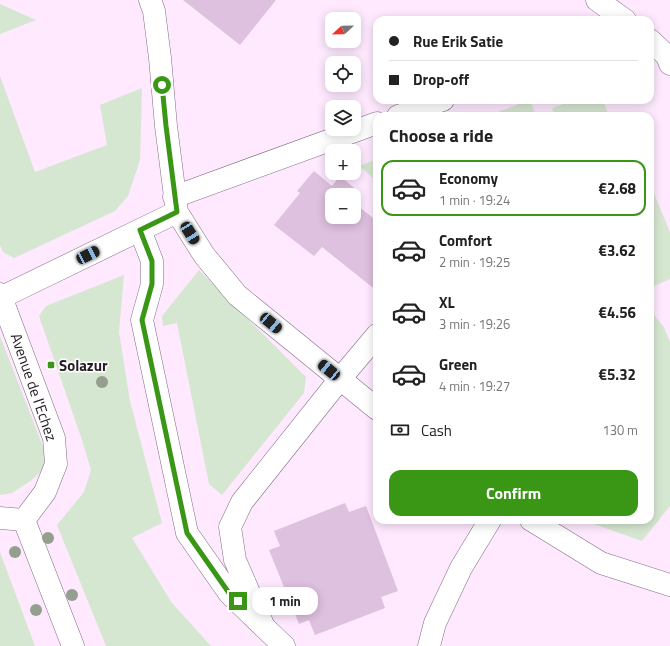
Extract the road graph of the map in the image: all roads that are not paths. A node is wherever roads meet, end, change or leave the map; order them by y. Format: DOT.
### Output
graph roads {
  1 [pos="150,0"];
  2 [pos="597,0"];
  3 [pos="619,16"];
  4 [pos="654,44"];
  5 [pos="670,64"];
  6 [pos="432,104"];
  7 [pos="409,112"];
  8 [pos="373,125"];
  9 [pos="176,204"];
  10 [pos="140,230"];
  11 [pos="0,297"];
  12 [pos="373,340"];
  13 [pos="340,379"];
  14 [pos="373,406"];
  15 [pos="0,518"];
  16 [pos="24,520"];
  17 [pos="488,524"];
  18 [pos="538,524"];
  19 [pos="670,585"];
  20 [pos="264,626"];
  21 [pos="73,646"];
  22 [pos="284,646"];
  23 [pos="429,646"];
  1 -- 9 [label="street"];
  2 -- 3 [label="street"];
  4 -- 5 [label="street"];
  6 -- 7 [label="street"];
  8 -- 9 [label="street"];
  9 -- 10 [label="street"];
  9 -- 13 [label="street"];
  10 -- 11 [label="street"];
  10 -- 20 [label="street"];
  11 -- 16 [label="street, Avenue de l'Echez"];
  12 -- 13 [label="street"];
  13 -- 14 [label="street"];
  13 -- 20 [label="street"];
  15 -- 16 [label="street"];
  16 -- 21 [label="street"];
  17 -- 23 [label="street"];
  18 -- 19 [label="street"];
  20 -- 22 [label="street"];
}
